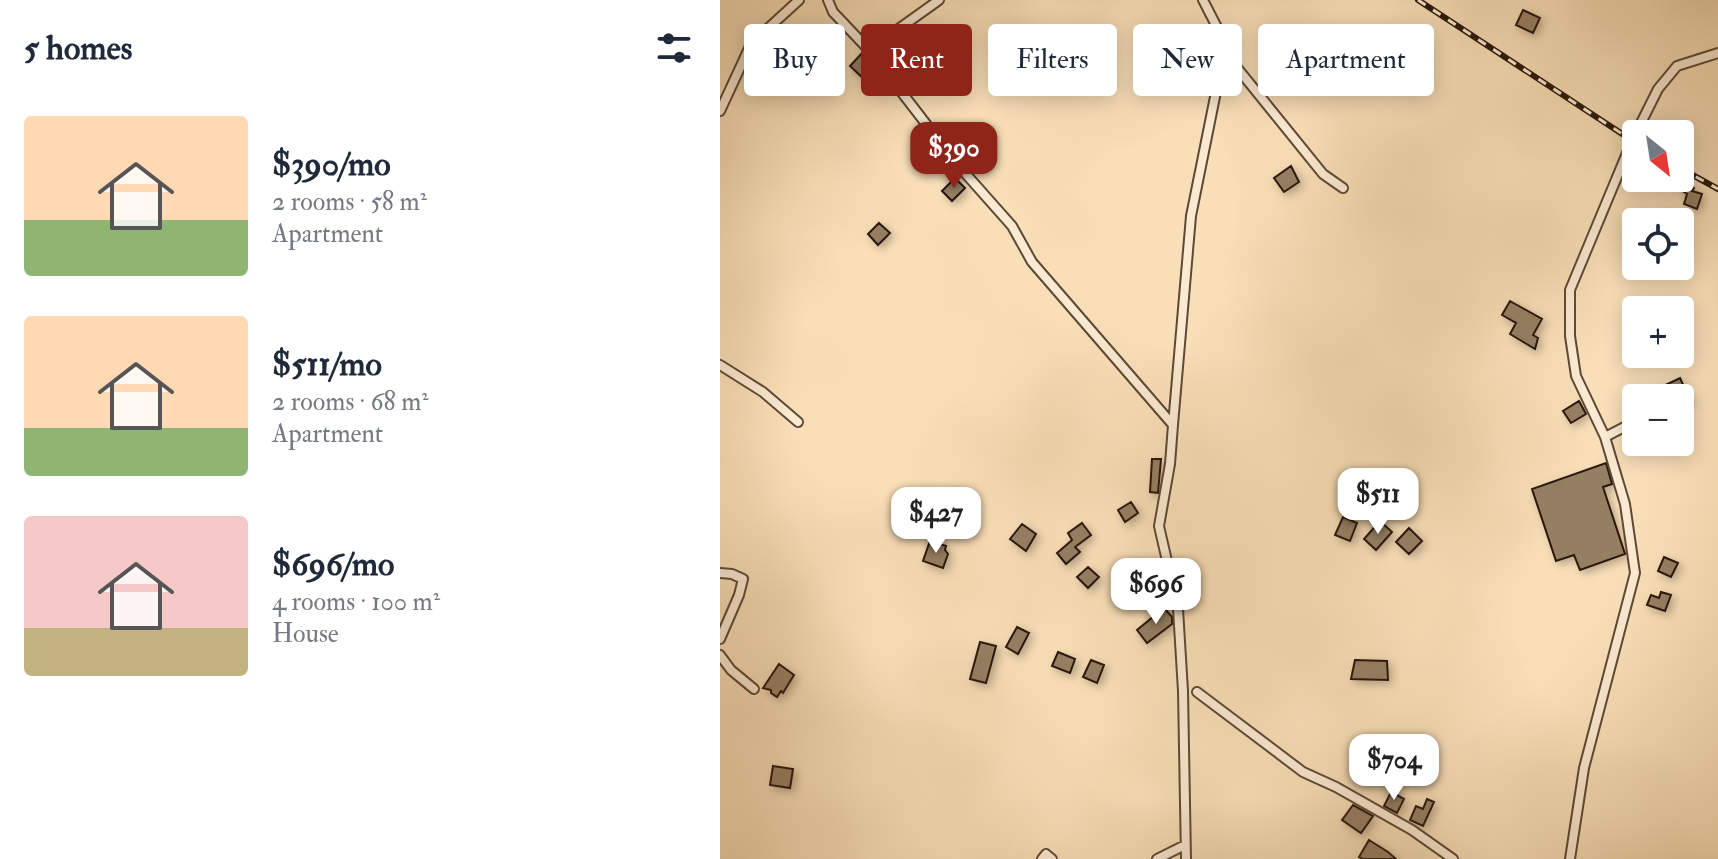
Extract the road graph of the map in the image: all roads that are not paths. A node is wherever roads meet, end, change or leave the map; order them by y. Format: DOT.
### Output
graph roads {
  1 [pos="799,0"];
  2 [pos="828,0"];
  3 [pos="939,0"];
  4 [pos="1203,0"];
  5 [pos="905,24"];
  6 [pos="1215,24"];
  7 [pos="861,42"];
  8 [pos="1718,53"];
  9 [pos="1242,74"];
  10 [pos="905,96"];
  11 [pos="1215,96"];
  12 [pos="720,111"];
  13 [pos="1343,188"];
  14 [pos="720,365"];
  15 [pos="798,422"];
  16 [pos="1173,425"];
  17 [pos="1622,428"];
  18 [pos="1605,437"];
  19 [pos="720,573"];
  20 [pos="720,639"];
  21 [pos="720,655"];
  22 [pos="754,689"];
  23 [pos="1197,692"];
  24 [pos="1185,845"];
  25 [pos="1042,859"];
  26 [pos="1052,859"];
  27 [pos="1157,859"];
  28 [pos="1186,859"];
  29 [pos="1453,859"];
  30 [pos="1570,859"];
  1 -- 12 [label="street"];
  2 -- 7 [label="street"];
  3 -- 5 [label="street"];
  4 -- 6 [label="street"];
  8 -- 18 [label="street"];
  9 -- 13 [label="street"];
  10 -- 16 [label="street"];
  11 -- 16 [label="street"];
  14 -- 15 [label="street"];
  16 -- 24 [label="street"];
  17 -- 18 [label="street"];
  18 -- 30 [label="street"];
  19 -- 20 [label="street"];
  21 -- 22 [label="street"];
  23 -- 29 [label="street"];
  24 -- 27 [label="street"];
  24 -- 28 [label="street"];
  25 -- 26 [label="street"];
}
